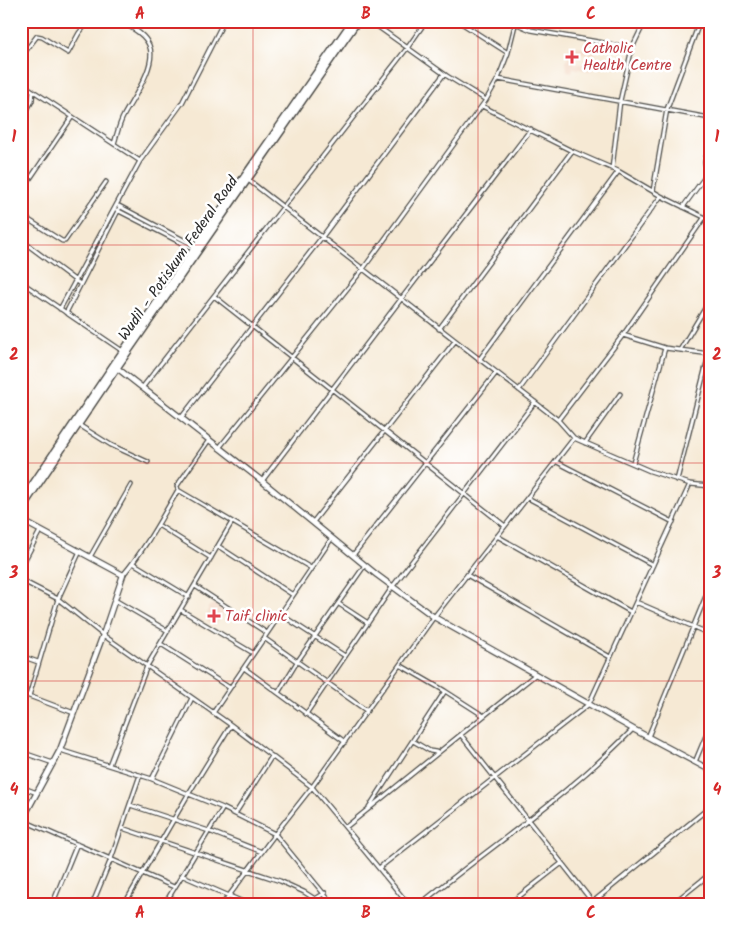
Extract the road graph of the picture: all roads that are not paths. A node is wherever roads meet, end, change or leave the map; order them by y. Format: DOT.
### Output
graph roads {
  1 [pos="89,21"];
  2 [pos="120,21"];
  3 [pos="224,21"];
  4 [pos="352,21"];
  5 [pos="357,21"];
  6 [pos="370,21"];
  7 [pos="426,21"];
  8 [pos="458,21"];
  9 [pos="510,21"];
  10 [pos="645,21"];
  11 [pos="700,21"];
  12 [pos="515,23"];
  13 [pos="408,47"];
  14 [pos="632,48"];
  15 [pos="508,52"];
  16 [pos="21,57"];
  17 [pos="444,74"];
  18 [pos="498,79"];
  19 [pos="21,83"];
  20 [pos="33,91"];
  21 [pos="486,100"];
  22 [pos="620,101"];
  23 [pos="482,106"];
  24 [pos="667,110"];
  25 [pos="710,111"];
  26 [pos="72,117"];
  27 [pos="708,118"];
  28 [pos="21,120"];
  29 [pos="531,129"];
  30 [pos="710,142"];
  31 [pos="114,144"];
  32 [pos="572,151"];
  33 [pos="140,161"];
  34 [pos="612,169"];
  35 [pos="618,171"];
  36 [pos="708,172"];
  37 [pos="246,178"];
  38 [pos="106,182"];
  39 [pos="653,191"];
  40 [pos="21,192"];
  41 [pos="661,196"];
  42 [pos="283,206"];
  43 [pos="117,207"];
  44 [pos="683,207"];
  45 [pos="21,215"];
  46 [pos="704,217"];
  47 [pos="710,220"];
  48 [pos="322,237"];
  49 [pos="21,240"];
  50 [pos="196,249"];
  51 [pos="363,269"];
  52 [pos="75,281"];
  53 [pos="21,282"];
  54 [pos="80,284"];
  55 [pos="214,296"];
  56 [pos="400,298"];
  57 [pos="710,300"];
  58 [pos="60,309"];
  59 [pos="66,313"];
  60 [pos="253,326"];
  61 [pos="439,329"];
  62 [pos="623,335"];
  63 [pos="455,341"];
  64 [pos="666,348"];
  65 [pos="680,350"];
  66 [pos="124,353"];
  67 [pos="709,354"];
  68 [pos="292,357"];
  69 [pos="479,360"];
  70 [pos="117,368"];
  71 [pos="496,373"];
  72 [pos="142,388"];
  73 [pos="331,390"];
  74 [pos="519,390"];
  75 [pos="620,394"];
  76 [pos="535,402"];
  77 [pos="181,418"];
  78 [pos="558,420"];
  79 [pos="76,423"];
  80 [pos="384,432"];
  81 [pos="574,438"];
  82 [pos="210,440"];
  83 [pos="585,443"];
  84 [pos="219,448"];
  85 [pos="148,462"];
  86 [pos="556,462"];
  87 [pos="425,463"];
  88 [pos="633,464"];
  89 [pos="677,480"];
  90 [pos="262,481"];
  91 [pos="690,484"];
  92 [pos="131,485"];
  93 [pos="710,486"];
  94 [pos="178,490"];
  95 [pos="464,494"];
  96 [pos="528,498"];
  97 [pos="21,501"];
  98 [pos="21,510"];
  99 [pos="21,520"];
  100 [pos="232,522"];
  101 [pos="313,522"];
  102 [pos="673,522"];
  103 [pos="158,525"];
  104 [pos="505,526"];
  105 [pos="40,531"];
  106 [pos="497,536"];
  107 [pos="332,538"];
  108 [pos="218,546"];
  109 [pos="80,552"];
  110 [pos="353,555"];
  111 [pos="90,557"];
  112 [pos="211,558"];
  113 [pos="133,563"];
  114 [pos="366,565"];
  115 [pos="653,565"];
  116 [pos="21,567"];
  117 [pos="311,568"];
  118 [pos="123,575"];
  119 [pos="467,576"];
  120 [pos="21,580"];
  121 [pos="195,586"];
  122 [pos="393,586"];
  123 [pos="710,586"];
  124 [pos="293,595"];
  125 [pos="188,597"];
  126 [pos="58,599"];
  127 [pos="114,600"];
  128 [pos="636,602"];
  129 [pos="338,604"];
  130 [pos="181,610"];
  131 [pos="631,612"];
  132 [pos="280,614"];
  133 [pos="434,617"];
  134 [pos="368,623"];
  135 [pos="693,627"];
  136 [pos="168,631"];
  137 [pos="267,633"];
  138 [pos="103,634"];
  139 [pos="710,634"];
  140 [pos="316,636"];
  141 [pos="264,638"];
  142 [pos="161,644"];
  143 [pos="253,654"];
  144 [pos="21,656"];
  145 [pos="345,656"];
  146 [pos="610,657"];
  147 [pos="38,662"];
  148 [pos="297,662"];
  149 [pos="400,665"];
  150 [pos="148,666"];
  151 [pos="244,668"];
  152 [pos="536,674"];
  153 [pos="327,683"];
  154 [pos="230,688"];
  155 [pos="445,691"];
  156 [pos="21,693"];
  157 [pos="278,693"];
  158 [pos="29,696"];
  159 [pos="192,698"];
  160 [pos="589,704"];
  161 [pos="367,711"];
  162 [pos="74,712"];
  163 [pos="213,713"];
  164 [pos="306,714"];
  165 [pos="484,716"];
  166 [pos="231,726"];
  167 [pos="710,726"];
  168 [pos="633,729"];
  169 [pos="461,735"];
  170 [pos="648,737"];
  171 [pos="412,741"];
  172 [pos="345,742"];
  173 [pos="60,750"];
  174 [pos="21,752"];
  175 [pos="437,753"];
  176 [pos="272,756"];
  177 [pos="695,762"];
  178 [pos="54,763"];
  179 [pos="109,765"];
  180 [pos="710,770"];
  181 [pos="140,775"];
  182 [pos="494,778"];
  183 [pos="152,779"];
  184 [pos="21,787"];
  185 [pos="312,787"];
  186 [pos="37,793"];
  187 [pos="189,793"];
  188 [pos="130,804"];
  189 [pos="710,807"];
  190 [pos="223,808"];
  191 [pos="367,810"];
  192 [pos="235,814"];
  193 [pos="174,818"];
  194 [pos="21,820"];
  195 [pos="528,820"];
  196 [pos="346,827"];
  197 [pos="122,828"];
  198 [pos="209,831"];
  199 [pos="275,834"];
  200 [pos="161,842"];
  201 [pos="77,844"];
  202 [pos="262,852"];
  203 [pos="195,853"];
  204 [pos="111,859"];
  205 [pos="562,863"];
  206 [pos="379,868"];
  207 [pos="248,871"];
  208 [pos="143,873"];
  209 [pos="710,874"];
  210 [pos="181,875"];
  211 [pos="174,887"];
  212 [pos="325,893"];
  213 [pos="21,895"];
  214 [pos="169,896"];
  215 [pos="228,896"];
  216 [pos="315,899"];
  217 [pos="594,903"];
  218 [pos="42,905"];
  219 [pos="52,905"];
  220 [pos="92,905"];
  221 [pos="124,905"];
  222 [pos="164,905"];
  223 [pos="185,905"];
  224 [pos="222,905"];
  225 [pos="250,905"];
  226 [pos="314,905"];
  227 [pos="333,905"];
  228 [pos="409,905"];
  229 [pos="419,905"];
  230 [pos="508,905"];
  231 [pos="588,905"];
  232 [pos="671,905"];
  1 -- 16 [label="street"];
  2 -- 31 [label="street"];
  3 -- 33 [label="street"];
  4 -- 37 [label="main road, Wudil - Potiskum Federal Road"];
  5 -- 37 [label="main road, Wudil - Potiskum Federal Road"];
  6 -- 13 [label="street"];
  7 -- 13 [label="street"];
  8 -- 15 [label="street"];
  9 -- 12 [label="street"];
  10 -- 14 [label="street"];
  11 -- 24 [label="street"];
  12 -- 14 [label="street"];
  12 -- 15 [label="street"];
  13 -- 17 [label="street"];
  13 -- 42 [label="street"];
  14 -- 22 [label="street"];
  15 -- 18 [label="street"];
  17 -- 21 [label="street"];
  17 -- 48 [label="street"];
  18 -- 21 [label="street"];
  18 -- 22 [label="street"];
  19 -- 20 [label="street"];
  20 -- 26 [label="street"];
  20 -- 28 [label="street"];
  21 -- 23 [label="street"];
  22 -- 24 [label="street"];
  22 -- 34 [label="street"];
  23 -- 29 [label="street"];
  23 -- 51 [label="street"];
  24 -- 27 [label="street"];
  24 -- 39 [label="street"];
  25 -- 27 [label="street"];
  26 -- 31 [label="street"];
  26 -- 40 [label="street"];
  29 -- 32 [label="street"];
  29 -- 56 [label="street"];
  30 -- 36 [label="street"];
  31 -- 33 [label="street"];
  32 -- 34 [label="street"];
  32 -- 61 [label="street"];
  33 -- 43 [label="street"];
  34 -- 35 [label="street"];
  35 -- 39 [label="street"];
  35 -- 69 [label="street"];
  36 -- 44 [label="street"];
  37 -- 42 [label="street"];
  37 -- 50 [label="main road, Wudil - Potiskum Federal Road"];
  38 -- 45 [label="street"];
  39 -- 41 [label="street"];
  41 -- 44 [label="street"];
  41 -- 74 [label="street"];
  42 -- 48 [label="street"];
  42 -- 55 [label="street"];
  43 -- 50 [label="street"];
  43 -- 52 [label="street"];
  43 -- 54 [label="street"];
  44 -- 46 [label="street"];
  46 -- 47 [label="street"];
  46 -- 62 [label="street"];
  48 -- 51 [label="street"];
  48 -- 60 [label="street"];
  49 -- 52 [label="street"];
  50 -- 66 [label="main road, Wudil - Potiskum Federal Road"];
  51 -- 56 [label="street"];
  51 -- 68 [label="street"];
  52 -- 54 [label="street"];
  52 -- 58 [label="street"];
  53 -- 58 [label="street"];
  54 -- 59 [label="street"];
  55 -- 60 [label="street"];
  55 -- 72 [label="street"];
  56 -- 61 [label="street"];
  56 -- 73 [label="street"];
  57 -- 65 [label="street"];
  58 -- 59 [label="street"];
  59 -- 66 [label="street"];
  60 -- 68 [label="street"];
  60 -- 77 [label="street"];
  61 -- 63 [label="street"];
  62 -- 64 [label="street"];
  62 -- 78 [label="street"];
  63 -- 69 [label="street"];
  63 -- 80 [label="street"];
  64 -- 65 [label="street"];
  64 -- 88 [label="street"];
  65 -- 67 [label="street"];
  66 -- 70 [label="main road, Wudil - Potiskum Federal Road"];
  66 -- 79 [label="main road, Wudil - Potiskum Federal Road"];
  67 -- 89 [label="street"];
  68 -- 73 [label="street"];
  68 -- 84 [label="street"];
  69 -- 71 [label="street"];
  70 -- 72 [label="street"];
  70 -- 79 [label="main road, Wudil - Potiskum Federal Road"];
  71 -- 74 [label="street"];
  71 -- 87 [label="street"];
  72 -- 77 [label="street"];
  73 -- 80 [label="street"];
  73 -- 90 [label="street"];
  74 -- 76 [label="street"];
  75 -- 83 [label="street"];
  76 -- 78 [label="street"];
  76 -- 95 [label="street"];
  77 -- 82 [label="street"];
  78 -- 81 [label="street"];
  79 -- 85 [label="street"];
  79 -- 97 [label="main road, Wudil - Potiskum Federal Road"];
  79 -- 98 [label="main road, Wudil - Potiskum Federal Road"];
  80 -- 87 [label="street"];
  80 -- 101 [label="street"];
  81 -- 83 [label="street"];
  81 -- 86 [label="street"];
  82 -- 84 [label="street"];
  82 -- 94 [label="street"];
  83 -- 88 [label="street"];
  84 -- 90 [label="street"];
  86 -- 96 [label="street"];
  86 -- 102 [label="street"];
  87 -- 95 [label="street"];
  87 -- 110 [label="street"];
  88 -- 89 [label="street"];
  89 -- 91 [label="street"];
  90 -- 101 [label="street"];
  91 -- 93 [label="street"];
  91 -- 102 [label="street"];
  92 -- 111 [label="street"];
  94 -- 100 [label="street"];
  94 -- 103 [label="street"];
  95 -- 104 [label="street"];
  95 -- 122 [label="street"];
  96 -- 104 [label="street"];
  96 -- 115 [label="street"];
  99 -- 105 [label="street"];
  100 -- 108 [label="street"];
  100 -- 117 [label="street"];
  101 -- 107 [label="street"];
  102 -- 115 [label="street"];
  103 -- 112 [label="street"];
  103 -- 113 [label="street"];
  104 -- 106 [label="street"];
  105 -- 109 [label="street"];
  105 -- 116 [label="street"];
  106 -- 119 [label="street"];
  106 -- 131 [label="street"];
  107 -- 110 [label="street"];
  107 -- 117 [label="street"];
  108 -- 112 [label="street"];
  108 -- 124 [label="street"];
  109 -- 111 [label="street"];
  109 -- 126 [label="street"];
  110 -- 114 [label="street"];
  111 -- 118 [label="street"];
  112 -- 121 [label="street"];
  113 -- 118 [label="street"];
  113 -- 125 [label="street"];
  114 -- 122 [label="street"];
  114 -- 129 [label="street"];
  115 -- 128 [label="street"];
  117 -- 124 [label="street"];
  118 -- 127 [label="street"];
  119 -- 133 [label="street"];
  119 -- 146 [label="street"];
  120 -- 126 [label="street"];
  121 -- 125 [label="street"];
  121 -- 137 [label="street"];
  122 -- 133 [label="street"];
  122 -- 134 [label="street"];
  123 -- 135 [label="street"];
  124 -- 132 [label="street"];
  125 -- 130 [label="street"];
  126 -- 138 [label="street"];
  126 -- 147 [label="street"];
  127 -- 136 [label="street"];
  127 -- 138 [label="street"];
  128 -- 131 [label="street"];
  128 -- 135 [label="street"];
  129 -- 134 [label="street"];
  129 -- 140 [label="street"];
  130 -- 136 [label="street"];
  130 -- 143 [label="street"];
  131 -- 146 [label="street"];
  132 -- 137 [label="street"];
  132 -- 140 [label="street"];
  133 -- 149 [label="street"];
  133 -- 152 [label="street"];
  134 -- 145 [label="street"];
  135 -- 139 [label="street"];
  135 -- 170 [label="street"];
  136 -- 142 [label="street"];
  137 -- 141 [label="street"];
  138 -- 150 [label="street"];
  138 -- 162 [label="street"];
  140 -- 145 [label="street"];
  140 -- 148 [label="street"];
  141 -- 143 [label="street"];
  141 -- 148 [label="street"];
  142 -- 150 [label="street"];
  142 -- 154 [label="street"];
  143 -- 151 [label="street"];
  144 -- 147 [label="street"];
  145 -- 153 [label="street"];
  146 -- 160 [label="street"];
  147 -- 158 [label="street"];
  148 -- 153 [label="street"];
  148 -- 157 [label="street"];
  149 -- 155 [label="street"];
  149 -- 161 [label="street"];
  150 -- 159 [label="street"];
  150 -- 179 [label="street"];
  151 -- 154 [label="street"];
  151 -- 157 [label="street"];
  152 -- 160 [label="street"];
  152 -- 165 [label="street"];
  153 -- 161 [label="street"];
  153 -- 164 [label="street"];
  154 -- 163 [label="street"];
  155 -- 165 [label="street"];
  155 -- 171 [label="street"];
  156 -- 158 [label="street"];
  157 -- 164 [label="street"];
  158 -- 162 [label="street"];
  159 -- 163 [label="street"];
  159 -- 183 [label="street"];
  160 -- 168 [label="street"];
  160 -- 182 [label="street"];
  161 -- 172 [label="street"];
  162 -- 173 [label="street"];
  163 -- 166 [label="street"];
  164 -- 172 [label="street"];
  165 -- 169 [label="street"];
  166 -- 176 [label="street"];
  166 -- 187 [label="street"];
  167 -- 177 [label="street"];
  168 -- 170 [label="street"];
  168 -- 195 [label="street"];
  169 -- 175 [label="street"];
  169 -- 182 [label="street"];
  170 -- 177 [label="street"];
  171 -- 175 [label="street"];
  171 -- 191 [label="street"];
  172 -- 185 [label="street"];
  173 -- 178 [label="street"];
  173 -- 179 [label="street"];
  174 -- 178 [label="street"];
  175 -- 191 [label="street"];
  176 -- 185 [label="street"];
  176 -- 192 [label="street"];
  177 -- 180 [label="street"];
  178 -- 186 [label="street"];
  179 -- 181 [label="street"];
  181 -- 183 [label="street"];
  181 -- 188 [label="street"];
  182 -- 195 [label="street"];
  182 -- 206 [label="street"];
  183 -- 187 [label="street"];
  184 -- 186 [label="street"];
  185 -- 196 [label="street"];
  185 -- 199 [label="street"];
  186 -- 194 [label="street"];
  187 -- 190 [label="street"];
  187 -- 193 [label="street"];
  188 -- 193 [label="street"];
  188 -- 197 [label="street"];
  189 -- 217 [label="street"];
  190 -- 192 [label="street"];
  190 -- 198 [label="street"];
  191 -- 196 [label="street"];
  192 -- 199 [label="street"];
  193 -- 198 [label="street"];
  193 -- 200 [label="street"];
  194 -- 201 [label="street"];
  195 -- 205 [label="street"];
  195 -- 229 [label="street"];
  196 -- 206 [label="street"];
  197 -- 200 [label="street"];
  197 -- 204 [label="street"];
  198 -- 202 [label="street"];
  198 -- 203 [label="street"];
  199 -- 202 [label="street"];
  199 -- 212 [label="street"];
  200 -- 203 [label="street"];
  200 -- 208 [label="street"];
  201 -- 204 [label="street"];
  201 -- 219 [label="street"];
  202 -- 207 [label="street"];
  203 -- 207 [label="street"];
  203 -- 210 [label="street"];
  204 -- 208 [label="street"];
  204 -- 220 [label="street"];
  205 -- 217 [label="street"];
  205 -- 230 [label="street"];
  206 -- 228 [label="street"];
  207 -- 215 [label="street"];
  207 -- 216 [label="street"];
  208 -- 211 [label="street"];
  208 -- 221 [label="street"];
  209 -- 232 [label="street"];
  210 -- 211 [label="street"];
  210 -- 215 [label="street"];
  211 -- 214 [label="street"];
  212 -- 216 [label="street"];
  212 -- 227 [label="street"];
  213 -- 218 [label="street"];
  214 -- 222 [label="street"];
  214 -- 223 [label="street"];
  215 -- 224 [label="street"];
  215 -- 225 [label="street"];
  216 -- 226 [label="street"];
  217 -- 231 [label="street"];
}
